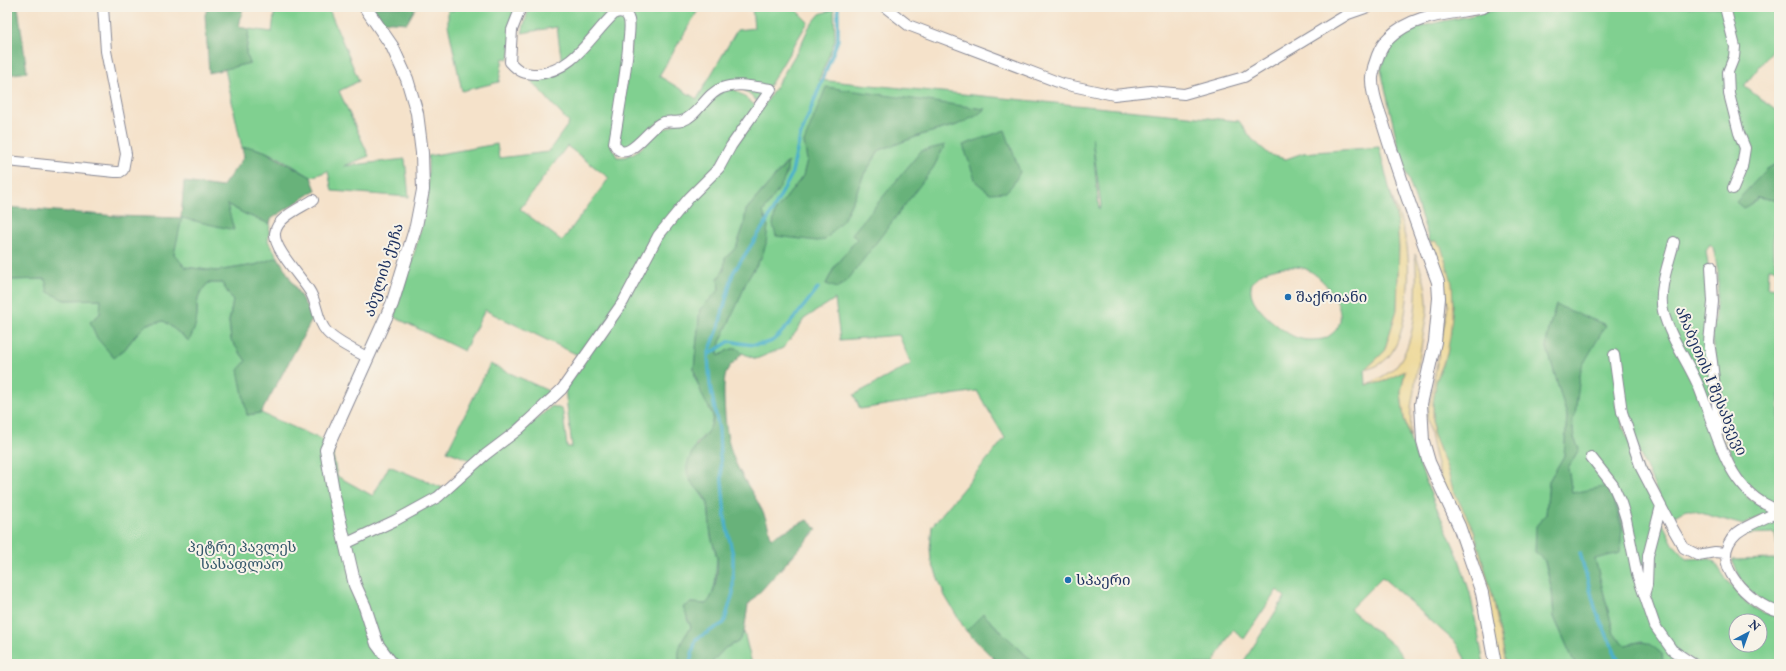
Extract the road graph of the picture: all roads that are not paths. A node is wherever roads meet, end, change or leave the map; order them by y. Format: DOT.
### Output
graph roads {
  1 [pos="103,7"];
  2 [pos="364,7"];
  3 [pos="521,7"];
  4 [pos="885,7"];
  5 [pos="1368,7"];
  6 [pos="1483,7"];
  7 [pos="1725,7"];
  8 [pos="7,161"];
  9 [pos="1733,189"];
  10 [pos="313,200"];
  11 [pos="1674,242"];
  12 [pos="1711,266"];
  13 [pos="1614,355"];
  14 [pos="368,358"];
  15 [pos="1724,453"];
  16 [pos="1591,457"];
  17 [pos="1661,506"];
  18 [pos="1778,510"];
  19 [pos="345,544"];
  20 [pos="1726,553"];
  21 [pos="1644,595"];
  22 [pos="1779,612"];
  23 [pos="392,664"];
  24 [pos="1495,664"];
  25 [pos="1693,664"];
  1 -- 8 [label="street"];
  2 -- 14 [label="street, აბულის ქუჩა"];
  3 -- 19 [label="street"];
  4 -- 5 [label="street"];
  6 -- 24 [label="street"];
  7 -- 9 [label="street"];
  10 -- 14 [label="street"];
  11 -- 15 [label="street, აჩაბეთის I შესახვევი"];
  12 -- 15 [label="street"];
  13 -- 17 [label="street"];
  14 -- 19 [label="street, აბულის ქუჩა"];
  15 -- 18 [label="street, აჩაბეთის I შესახვევი"];
  16 -- 21 [label="street"];
  17 -- 20 [label="street"];
  17 -- 21 [label="street"];
  18 -- 20 [label="street"];
  19 -- 23 [label="street, აბულის ქუჩა"];
  20 -- 22 [label="street"];
  21 -- 25 [label="street"];
}
